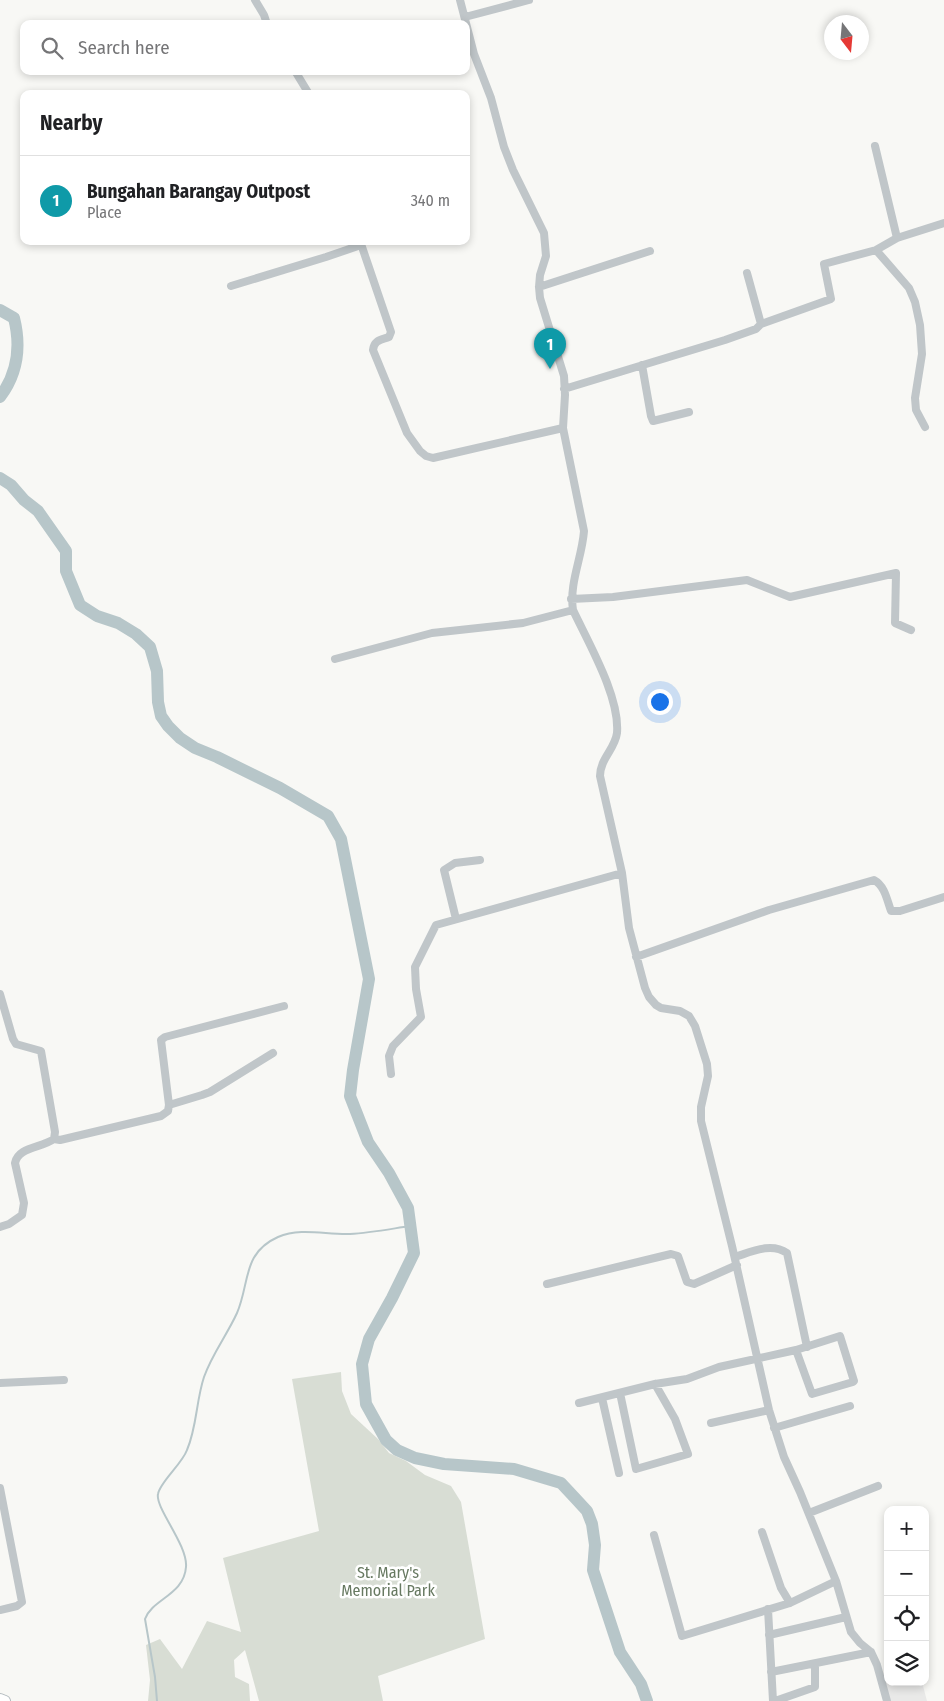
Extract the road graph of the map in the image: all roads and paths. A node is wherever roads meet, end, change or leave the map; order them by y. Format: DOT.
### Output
graph roads {
  1 [pos="255,0"];
  2 [pos="460,0"];
  3 [pos="529,0"];
  4 [pos="465,17"];
  5 [pos="266,20"];
  6 [pos="466,20"];
  7 [pos="470,38"];
  8 [pos="297,75"];
  9 [pos="307,90"];
  10 [pos="875,146"];
  11 [pos="944,223"];
  12 [pos="897,238"];
  13 [pos="355,245"];
  14 [pos="361,245"];
  15 [pos="876,250"];
  16 [pos="650,251"];
  17 [pos="747,273"];
  18 [pos="231,286"];
  19 [pos="539,287"];
  20 [pos="760,324"];
  21 [pos="642,365"];
  22 [pos="564,389"];
  23 [pos="690,412"];
  24 [pos="925,427"];
  25 [pos="563,428"];
  26 [pos="571,599"];
  27 [pos="573,610"];
  28 [pos="911,630"];
  29 [pos="335,659"];
  30 [pos="480,860"];
  31 [pos="622,873"];
  32 [pos="944,897"];
  33 [pos="456,919"];
  34 [pos="636,957"];
  35 [pos="0,994"];
  36 [pos="284,1006"];
  37 [pos="273,1052"];
  38 [pos="392,1074"];
  39 [pos="169,1105"];
  40 [pos="54,1139"];
  41 [pos="0,1227"];
  42 [pos="736,1261"];
  43 [pos="548,1284"];
  44 [pos="807,1347"];
  45 [pos="796,1350"];
  46 [pos="757,1359"];
  47 [pos="64,1380"];
  48 [pos="0,1383"];
  49 [pos="655,1384"];
  50 [pos="620,1393"];
  51 [pos="602,1398"];
  52 [pos="579,1403"];
  53 [pos="850,1406"];
  54 [pos="769,1410"];
  55 [pos="711,1423"];
  56 [pos="774,1428"];
  57 [pos="619,1473"];
  58 [pos="878,1486"];
  59 [pos="0,1488"];
  60 [pos="809,1513"];
  61 [pos="762,1532"];
  62 [pos="654,1534"];
  63 [pos="836,1582"];
  64 [pos="790,1603"];
  65 [pos="768,1609"];
  66 [pos="0,1610"];
  67 [pos="846,1617"];
  68 [pos="769,1635"];
  69 [pos="871,1652"];
  70 [pos="815,1664"];
  71 [pos="771,1672"];
  72 [pos="0,1699"];
  73 [pos="5,1701"];
  74 [pos="774,1701"];
  75 [pos="887,1701"];
  1 -- 5 [label="street"];
  2 -- 4 [label="street"];
  3 -- 4 [label="street"];
  4 -- 6 [label="street"];
  7 -- 19 [label="street"];
  8 -- 9 [label="street"];
  10 -- 12 [label="street"];
  11 -- 12 [label="street"];
  12 -- 15 [label="street"];
  13 -- 18 [label="street"];
  14 -- 25 [label="street"];
  15 -- 20 [label="street"];
  15 -- 24 [label="street"];
  16 -- 19 [label="street"];
  17 -- 20 [label="street"];
  19 -- 22 [label="street"];
  20 -- 21 [label="street"];
  21 -- 22 [label="street"];
  21 -- 23 [label="street"];
  22 -- 25 [label="street"];
  25 -- 26 [label="street"];
  26 -- 27 [label="street"];
  26 -- 28 [label="street"];
  27 -- 29 [label="street"];
  27 -- 31 [label="street"];
  30 -- 33 [label="street"];
  31 -- 33 [label="street"];
  31 -- 34 [label="street"];
  32 -- 34 [label="street"];
  33 -- 38 [label="street"];
  34 -- 42 [label="street"];
  35 -- 40 [label="street"];
  36 -- 39 [label="street"];
  37 -- 39 [label="street"];
  39 -- 40 [label="street"];
  40 -- 41 [label="street"];
  42 -- 43 [label="street"];
  42 -- 44 [label="street"];
  42 -- 46 [label="street"];
  44 -- 45 [label="street"];
  44 -- 45 [label="street"];
  45 -- 46 [label="street"];
  46 -- 49 [label="street"];
  46 -- 54 [label="street"];
  47 -- 48 [label="street"];
  49 -- 50 [label="street"];
  49 -- 50 [label="street"];
  50 -- 51 [label="street"];
  51 -- 52 [label="street"];
  51 -- 57 [label="street"];
  53 -- 56 [label="street"];
  54 -- 55 [label="street"];
  54 -- 56 [label="street"];
  56 -- 60 [label="street"];
  58 -- 60 [label="street"];
  59 -- 66 [label="street"];
  60 -- 63 [label="street"];
  61 -- 64 [label="street"];
  62 -- 65 [label="street"];
  63 -- 64 [label="street"];
  63 -- 67 [label="street"];
  64 -- 65 [label="street"];
  65 -- 68 [label="street"];
  67 -- 68 [label="street"];
  67 -- 69 [label="street"];
  68 -- 71 [label="street"];
  69 -- 70 [label="street"];
  69 -- 75 [label="street"];
  70 -- 71 [label="street"];
  70 -- 74 [label="street"];
  71 -- 74 [label="street"];
  72 -- 73 [label="main road"];
}
